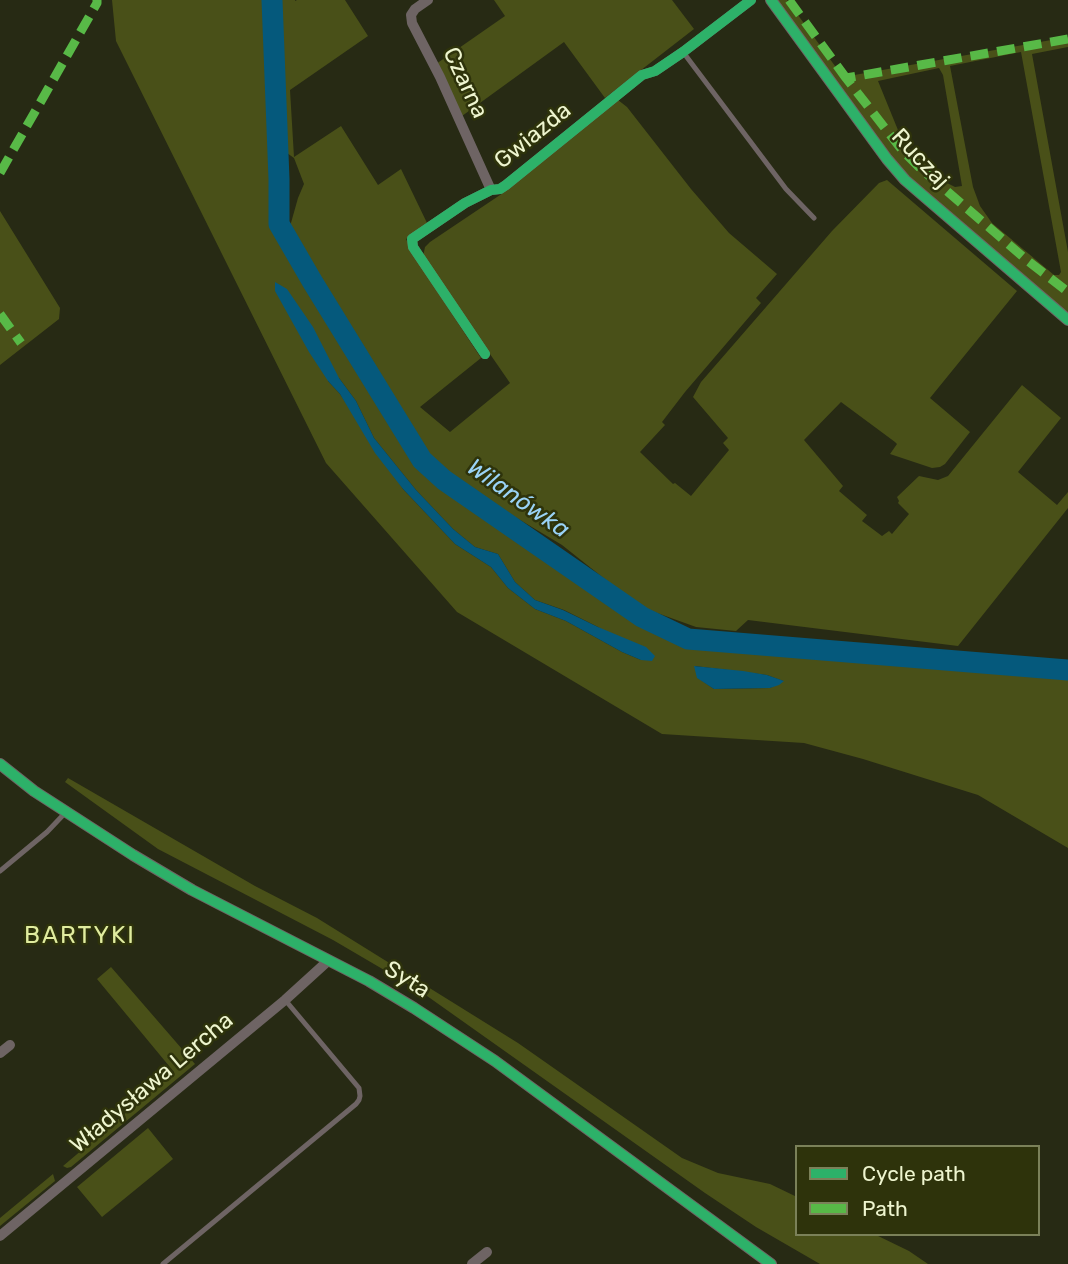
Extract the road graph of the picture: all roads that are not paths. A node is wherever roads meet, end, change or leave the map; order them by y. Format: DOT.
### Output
graph roads {
  1 [pos="428,0"];
  2 [pos="751,0"];
  3 [pos="771,0"];
  4 [pos="683,52"];
  5 [pos="491,190"];
  6 [pos="814,218"];
  7 [pos="1068,320"];
  8 [pos="485,354"];
  9 [pos="0,764"];
  10 [pos="66,812"];
  11 [pos="0,871"];
  12 [pos="329,960"];
  13 [pos="285,1000"];
  14 [pos="10,1045"];
  15 [pos="0,1053"];
  16 [pos="0,1236"];
  17 [pos="486,1252"];
  18 [pos="163,1264"];
  19 [pos="472,1264"];
  20 [pos="771,1264"];
  1 -- 5 [label="street, Czarna"];
  2 -- 4 [label="street, Gwiazda"];
  3 -- 7 [label="street, Ruczaj"];
  4 -- 5 [label="street, Gwiazda"];
  4 -- 6 [label="lane"];
  5 -- 8 [label="street, Gwiazda"];
  9 -- 10 [label="street, Syta"];
  10 -- 11 [label="lane"];
  10 -- 12 [label="street, Syta"];
  12 -- 13 [label="street, Władysława Lercha"];
  12 -- 20 [label="street, Syta"];
  13 -- 16 [label="street, Władysława Lercha"];
  13 -- 18 [label="lane"];
  14 -- 15 [label="street"];
  17 -- 19 [label="street"];
}
